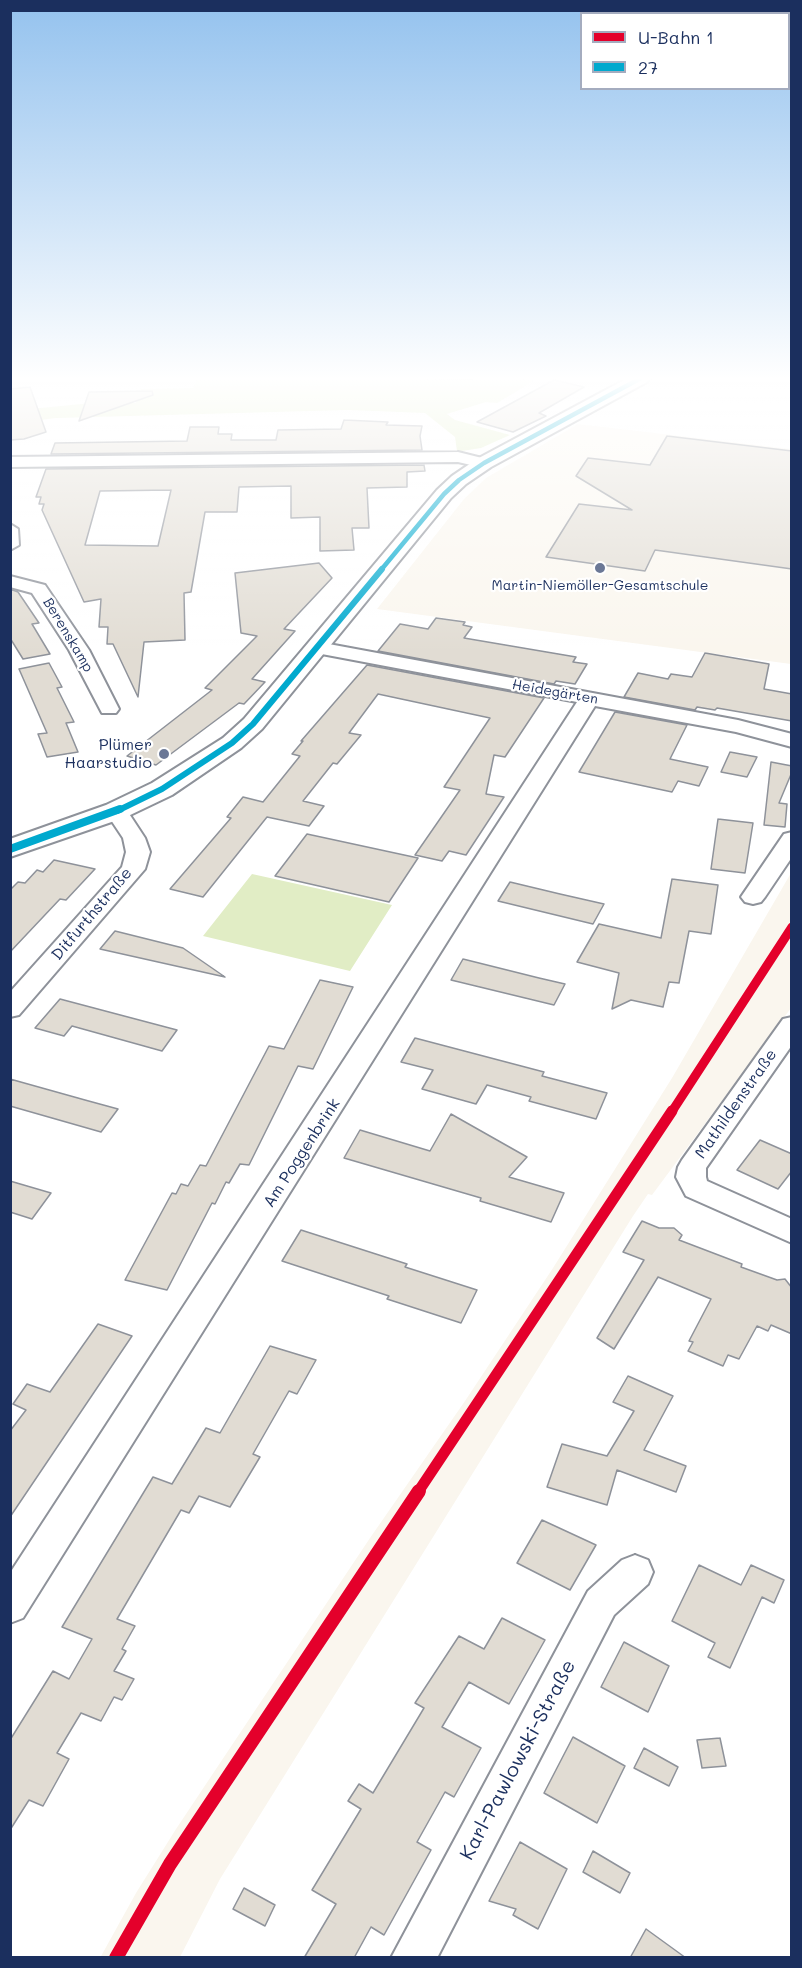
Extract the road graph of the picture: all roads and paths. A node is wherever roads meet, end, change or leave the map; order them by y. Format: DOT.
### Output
graph roads {
  1 [pos="475,470"];
  2 [pos="10,529"];
  3 [pos="10,544"];
  4 [pos="10,581"];
  5 [pos="318,648"];
  6 [pos="590,698"];
  7 [pos="109,709"];
  8 [pos="792,741"];
  9 [pos="117,811"];
  10 [pos="792,839"];
  11 [pos="10,849"];
  12 [pos="753,897"];
  13 [pos="10,1009"];
  14 [pos="792,1025"];
  15 [pos="792,1232"];
  16 [pos="635,1572"];
  17 [pos="10,1606"];
  18 [pos="413,1958"];
  1 -- 5 [label="street"];
  2 -- 3 [label="street"];
  4 -- 7 [label="street, Berenskamp"];
  5 -- 6 [label="street, Heidegärten"];
  5 -- 9 [label="street"];
  6 -- 8 [label="street, Heidegärten"];
  6 -- 17 [label="street, Am Poggenbrink"];
  9 -- 11 [label="street"];
  9 -- 13 [label="street, Ditfurthstraße"];
  10 -- 12 [label="street"];
  14 -- 15 [label="street, Mathildenstraße"];
  16 -- 18 [label="street, Karl-Pawlowski-Straße"];
}
